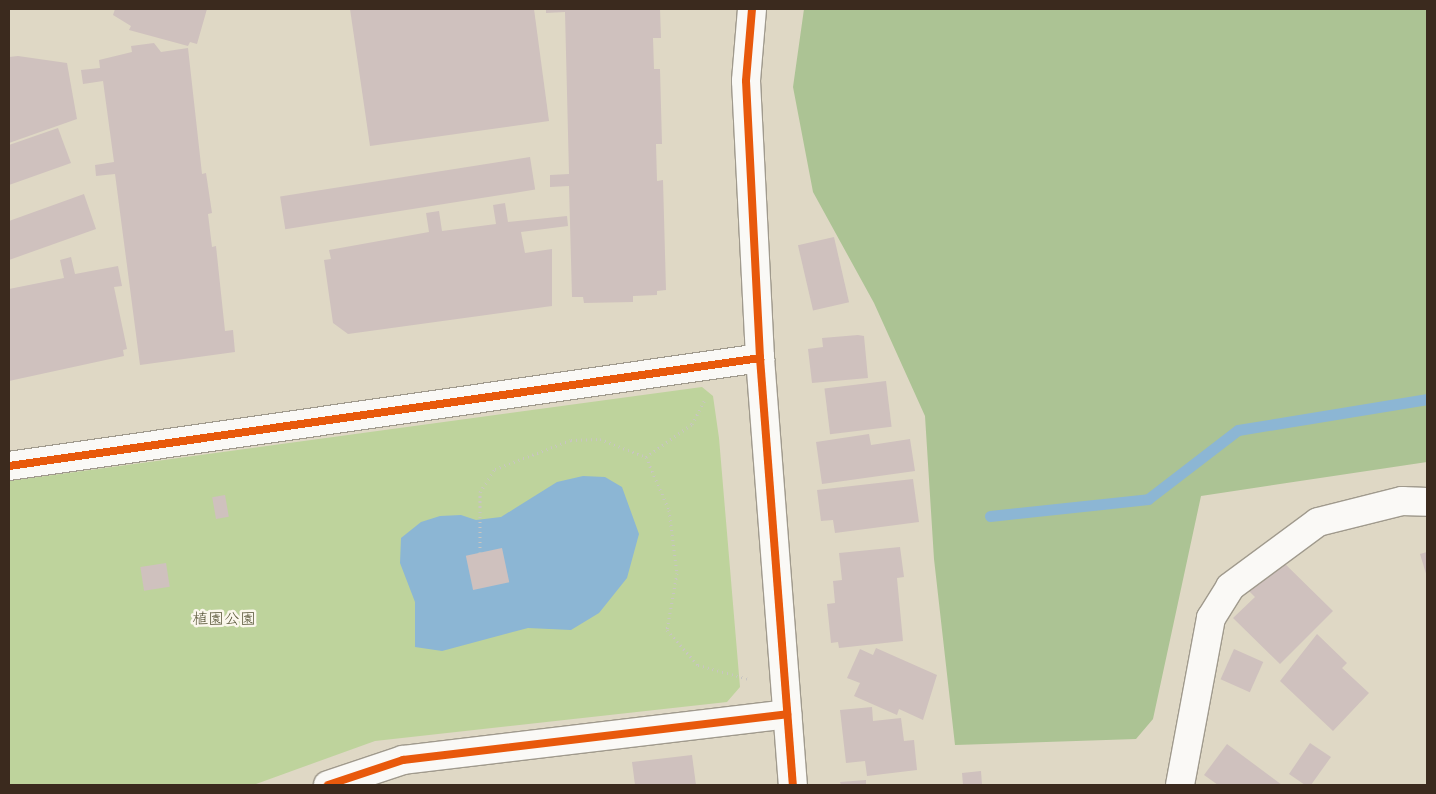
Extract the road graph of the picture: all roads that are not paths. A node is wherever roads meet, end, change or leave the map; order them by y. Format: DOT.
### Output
graph roads {
  1 [pos="752,9"];
  2 [pos="760,358"];
  3 [pos="9,466"];
  4 [pos="1427,502"];
  5 [pos="787,714"];
  6 [pos="354,781"];
  7 [pos="328,785"];
  8 [pos="793,785"];
  9 [pos="1180,785"];
  1 -- 2 [label="street"];
  2 -- 3 [label="street"];
  2 -- 5 [label="street"];
  4 -- 9 [label="street"];
  5 -- 6 [label="street"];
  5 -- 8 [label="street"];
  6 -- 7 [label="street"];
}
